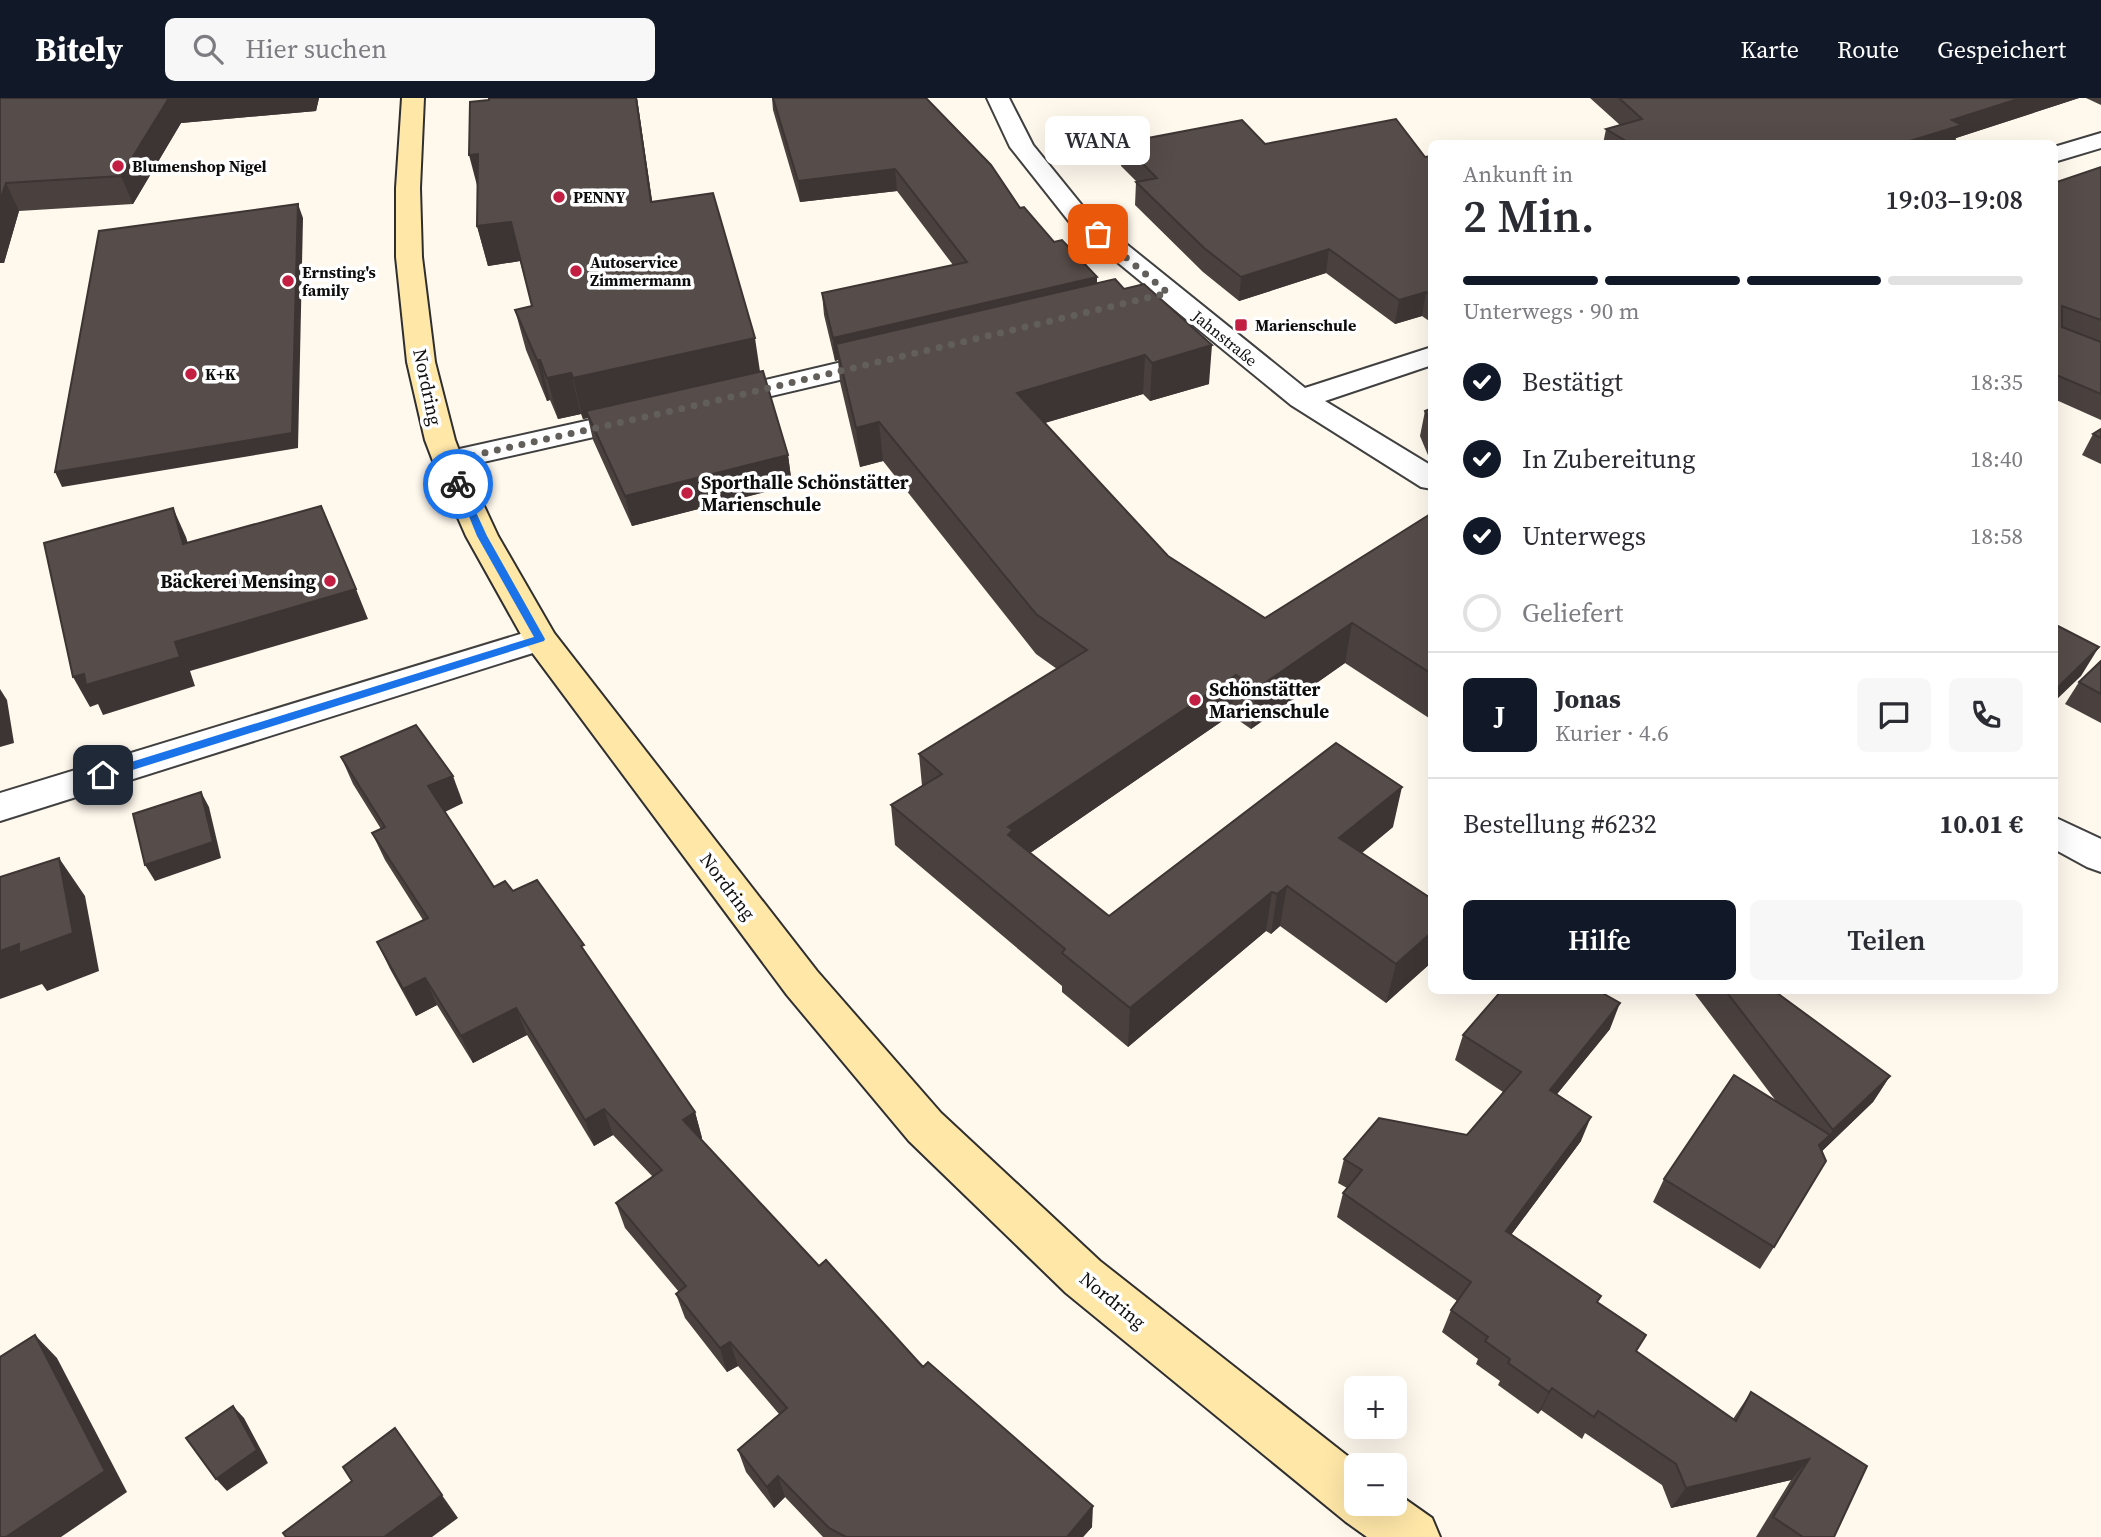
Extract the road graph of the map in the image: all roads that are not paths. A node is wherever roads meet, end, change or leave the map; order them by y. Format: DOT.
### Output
graph roads {
  1 [pos="413,98"];
  2 [pos="998,98"];
  3 [pos="2101,140"];
  4 [pos="2058,154"];
  5 [pos="1168,293"];
  6 [pos="1083,314"];
  7 [pos="911,355"];
  8 [pos="1428,356"];
  9 [pos="1301,398"];
  10 [pos="448,461"];
  11 [pos="1428,477"];
  12 [pos="540,639"];
  13 [pos="0,807"];
  14 [pos="2058,833"];
  15 [pos="2101,857"];
  16 [pos="1344,1486"];
  17 [pos="1384,1516"];
  18 [pos="1413,1537"];
  1 -- 10 [label="main road, Nordring"];
  2 -- 5 [label="street, Jahnstraße"];
  3 -- 4 [label="street"];
  5 -- 6 [label="street"];
  5 -- 9 [label="street, Jahnstraße"];
  7 -- 10 [label="street"];
  8 -- 9 [label="street"];
  9 -- 11 [label="street, Jahnstraße"];
  10 -- 12 [label="main road, Nordring"];
  12 -- 13 [label="street"];
  12 -- 16 [label="main road, Nordring"];
  14 -- 15 [label="street"];
  17 -- 18 [label="main road"];
}
